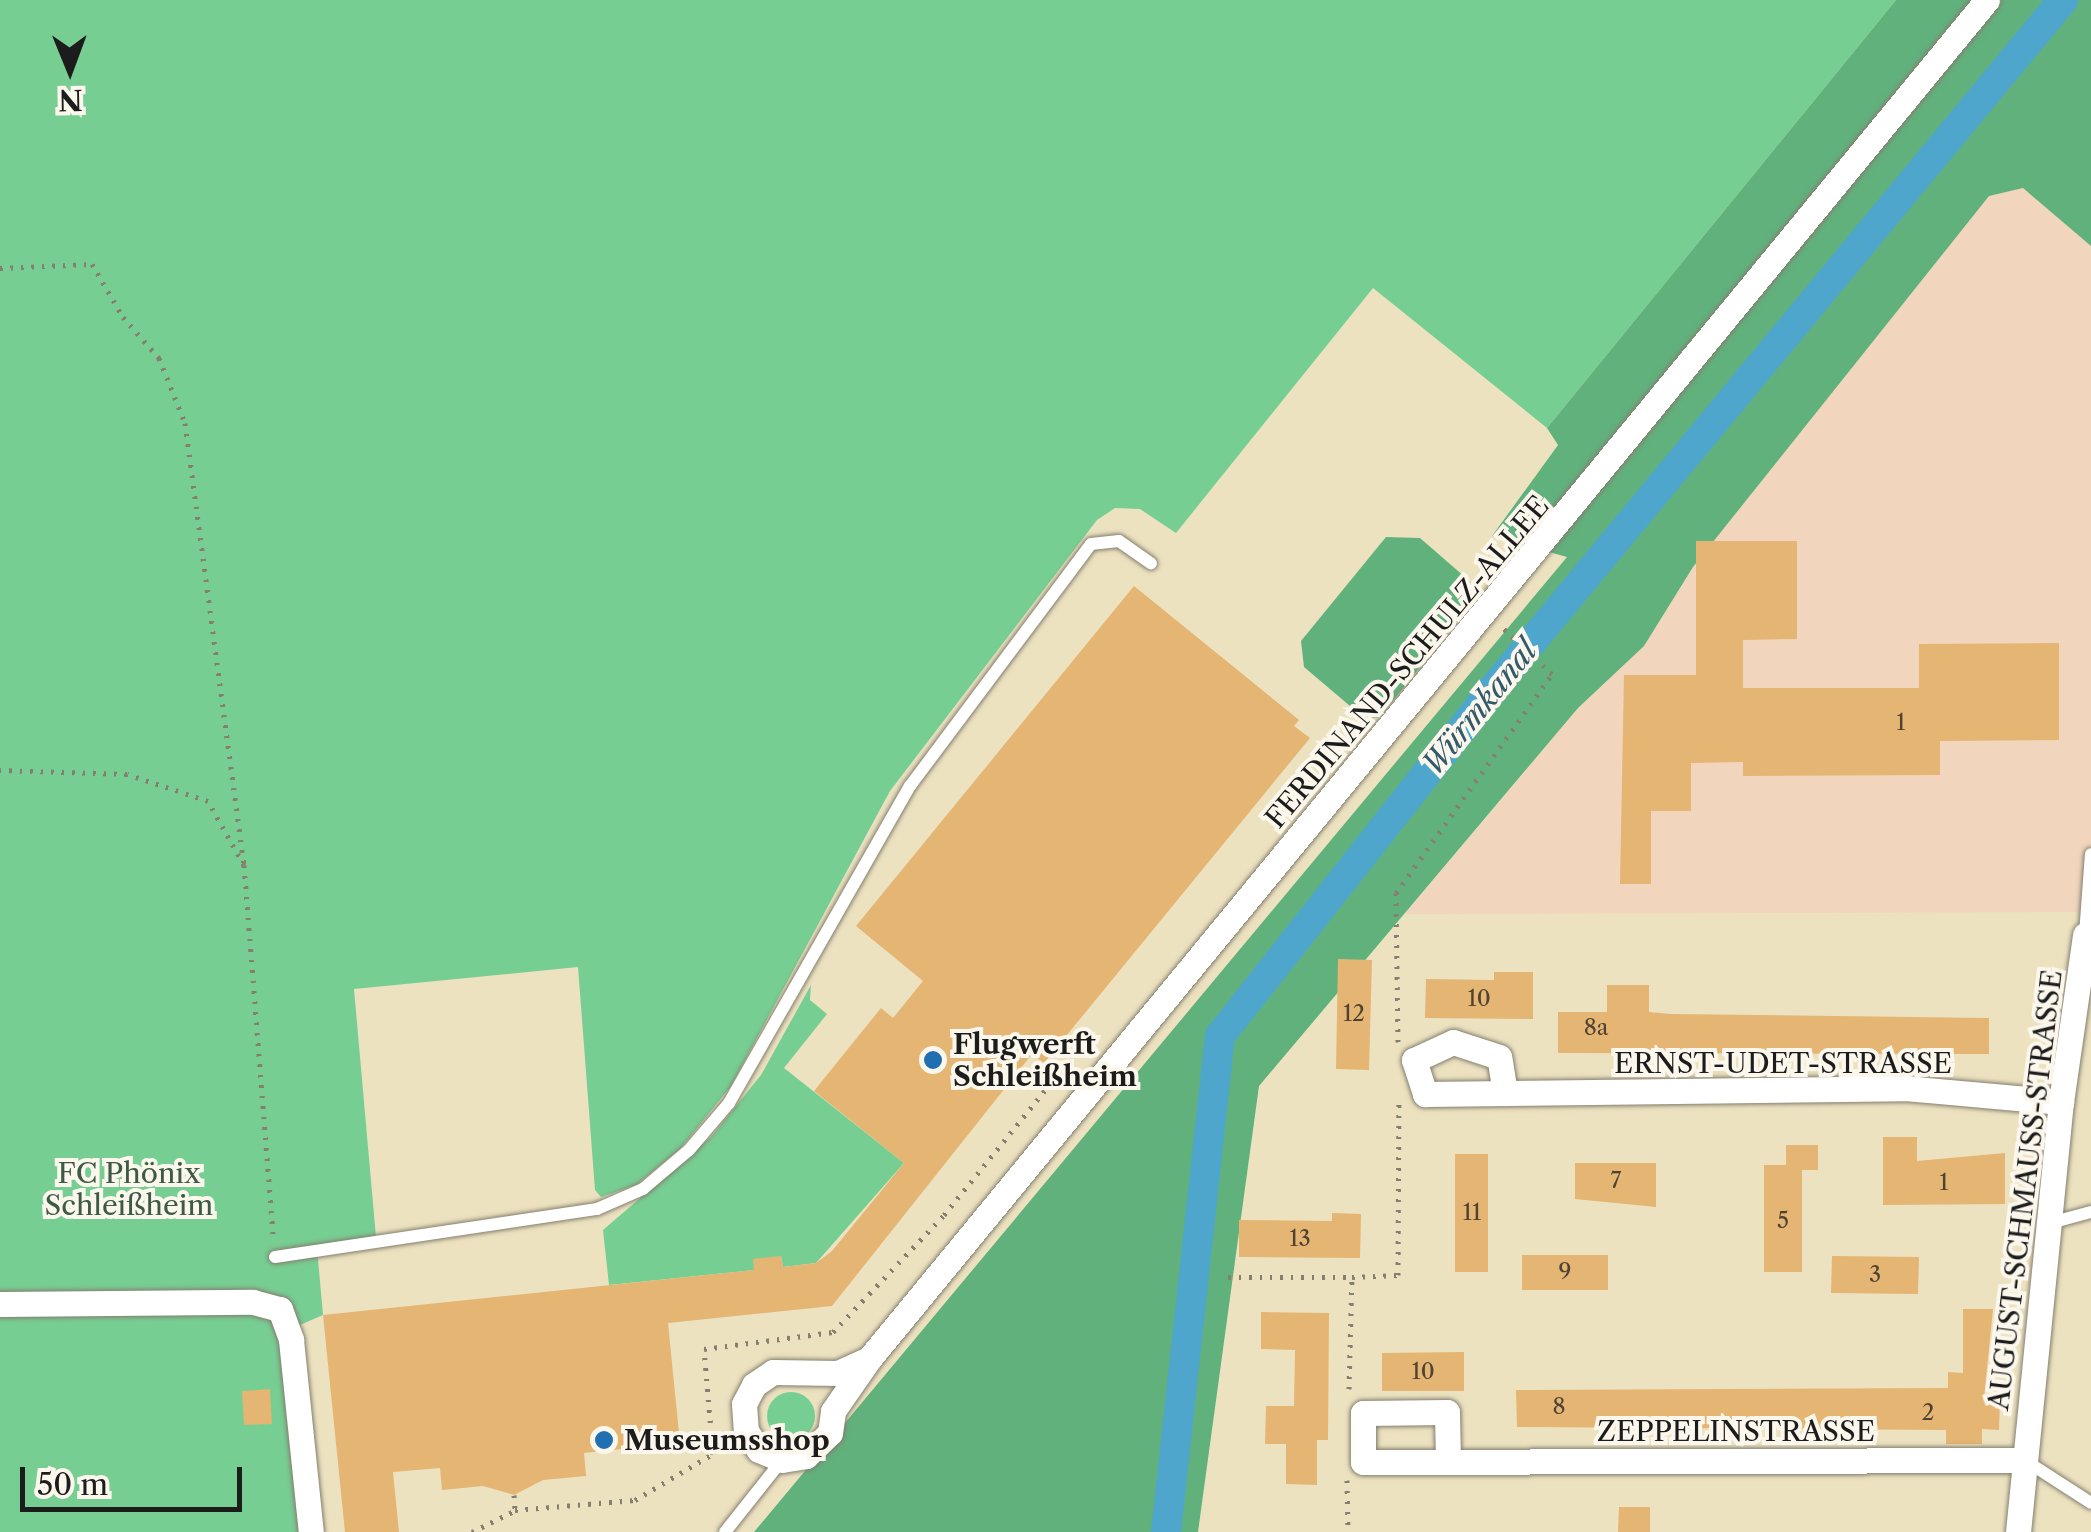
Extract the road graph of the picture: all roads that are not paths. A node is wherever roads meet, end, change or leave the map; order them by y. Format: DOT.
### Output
graph roads {
  1 [pos="1987,0"];
  2 [pos="1152,563"];
  3 [pos="2091,854"];
  4 [pos="2085,935"];
  5 [pos="1505,1093"];
  6 [pos="2061,1102"];
  7 [pos="2091,1212"];
  8 [pos="2047,1224"];
  9 [pos="275,1257"];
  10 [pos="0,1304"];
  11 [pos="869,1359"];
  12 [pos="782,1460"];
  13 [pos="2025,1460"];
  14 [pos="1448,1461"];
  15 [pos="2091,1503"];
  16 [pos="310,1532"];
  17 [pos="725,1532"];
  18 [pos="2018,1532"];
  1 -- 11 [label="street, FERDINAND-SCHULZ-ALLEE"];
  2 -- 9 [label="lane"];
  3 -- 4 [label="lane, AUGUST-SCHMAUSS-STRASSE"];
  4 -- 6 [label="street, AUGUST-SCHMAUSS-STRASSE"];
  5 -- 6 [label="street, ERNST-UDET-STRASSE"];
  6 -- 8 [label="street, AUGUST-SCHMAUSS-STRASSE"];
  7 -- 8 [label="lane"];
  8 -- 13 [label="street, AUGUST-SCHMAUSS-STRASSE"];
  10 -- 16 [label="street"];
  11 -- 12 [label="street, FERDINAND-SCHULZ-ALLEE"];
  11 -- 12 [label="street"];
  12 -- 17 [label="lane"];
  13 -- 14 [label="street, ZEPPELINSTRASSE"];
  13 -- 15 [label="lane"];
  13 -- 18 [label="street, AUGUST-SCHMAUSS-STRASSE"];
}
